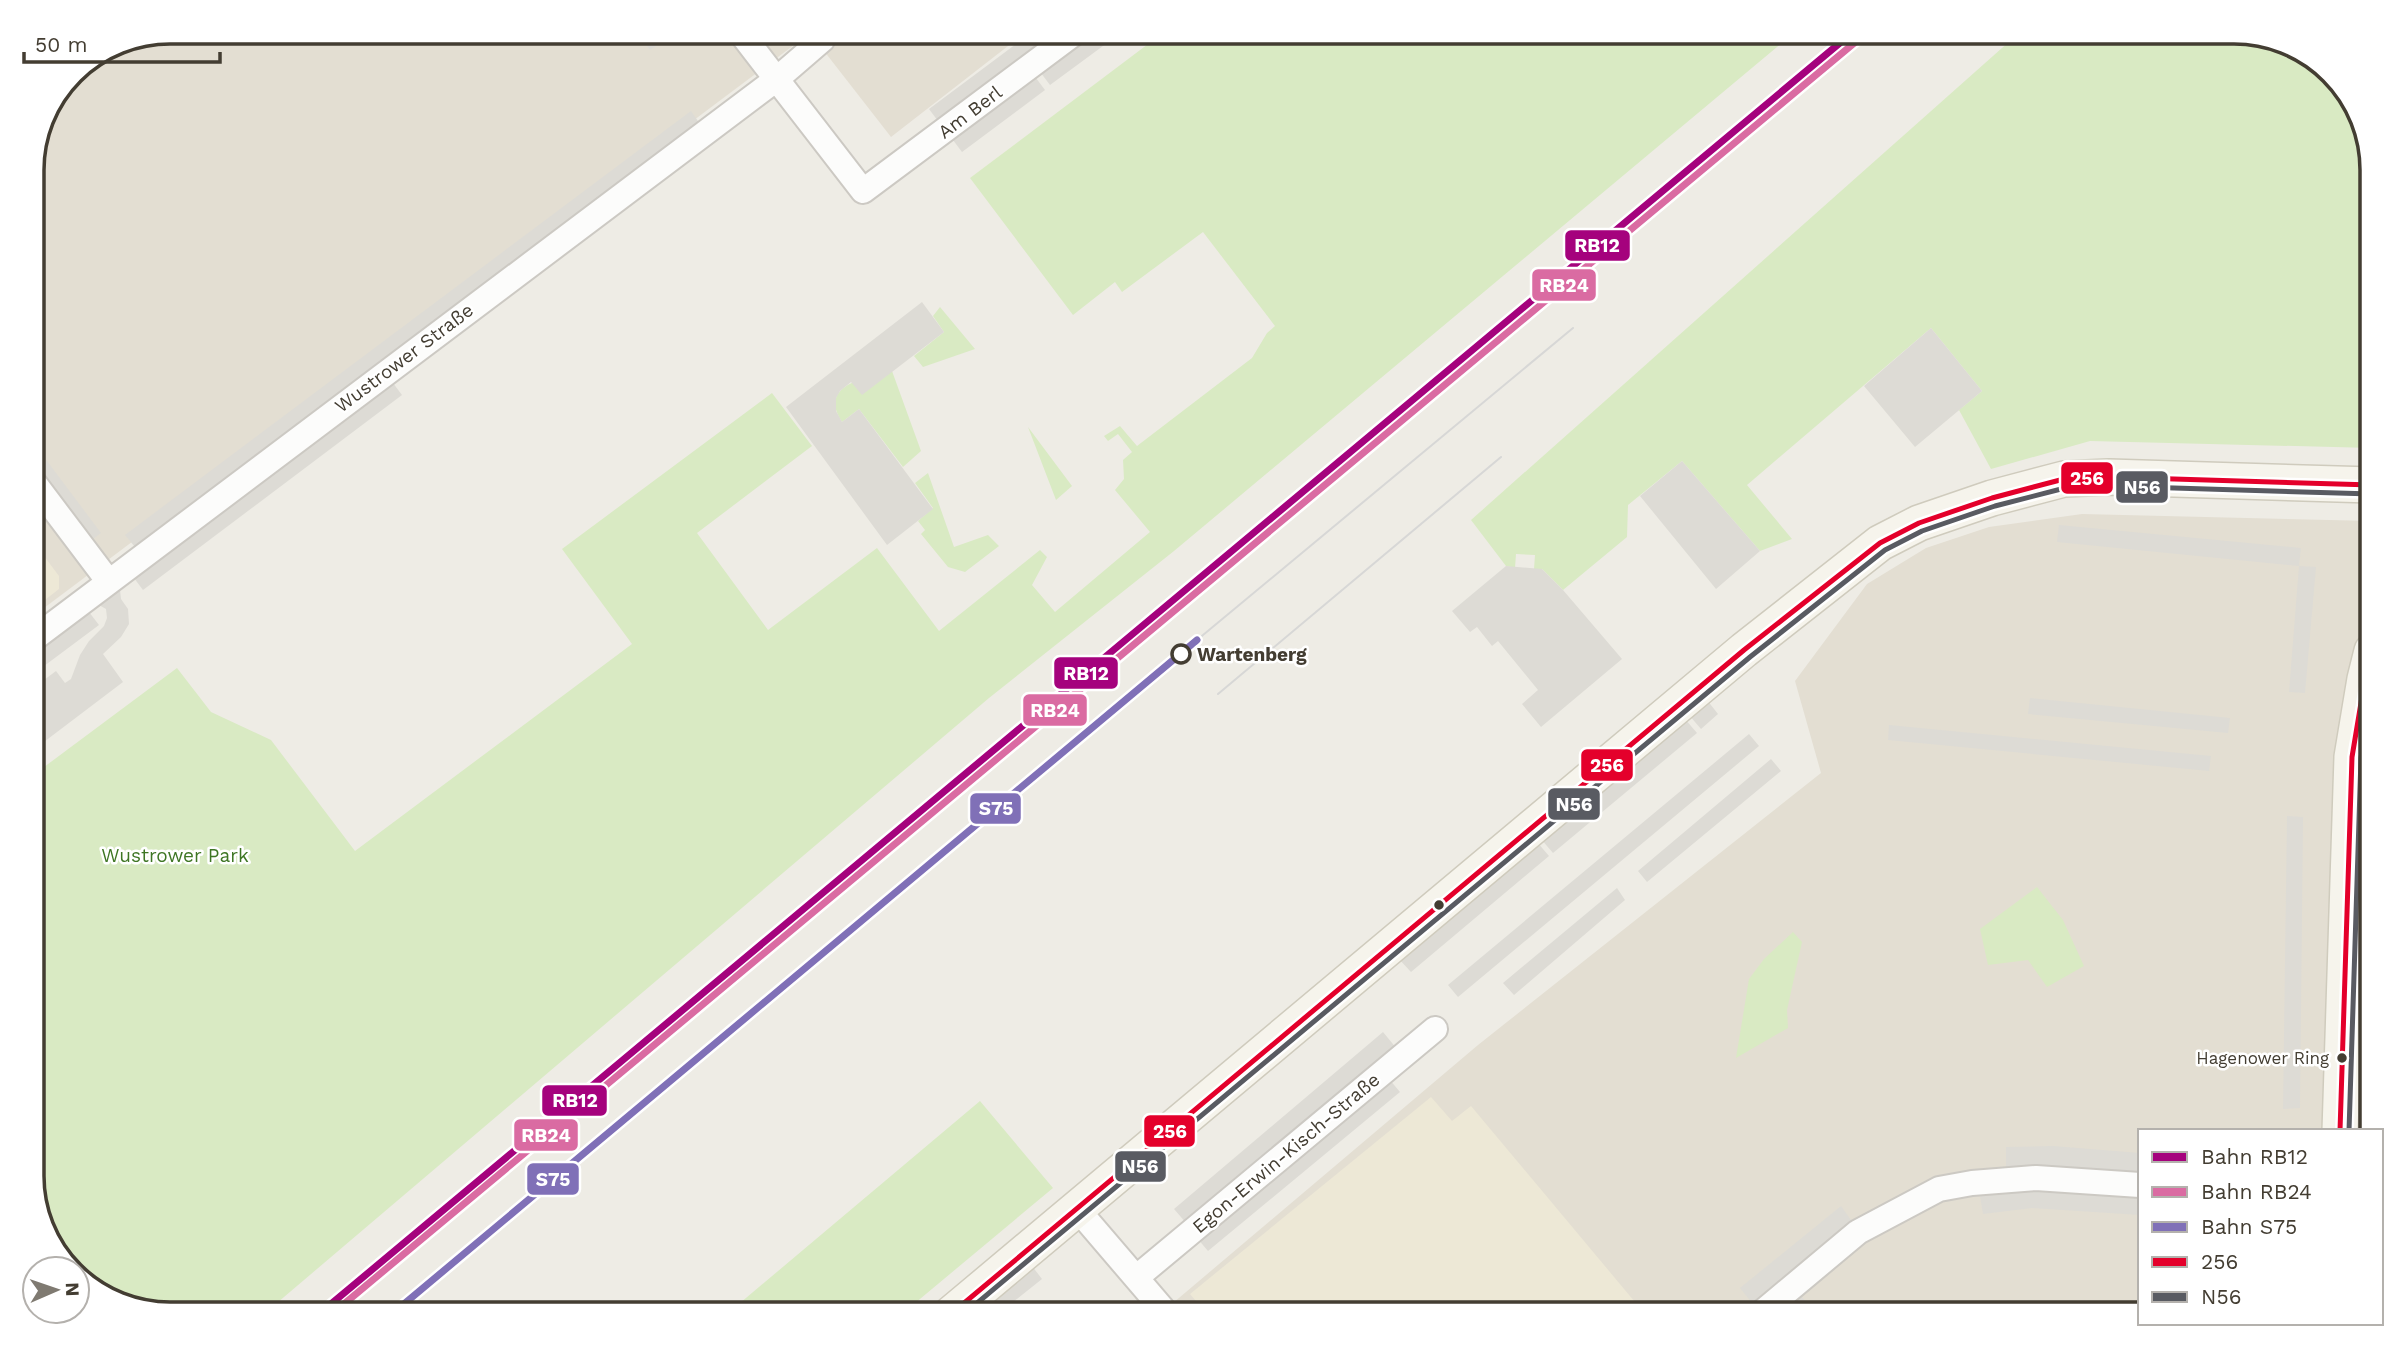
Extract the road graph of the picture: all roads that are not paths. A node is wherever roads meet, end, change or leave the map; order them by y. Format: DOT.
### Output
graph roads {
  1 [pos="750,44"];
  2 [pos="817,44"];
  3 [pos="1060,44"];
  4 [pos="778,78"];
  5 [pos="2360,485"];
  6 [pos="44,496"];
  7 [pos="109,582"];
  8 [pos="44,631"];
  9 [pos="2360,712"];
  10 [pos="1435,1029"];
  11 [pos="2340,1129"];
  12 [pos="2138,1185"];
  13 [pos="1078,1210"];
  14 [pos="1137,1277"];
  15 [pos="966,1302"];
  16 [pos="1157,1302"];
  17 [pos="1774,1302"];
  1 -- 4 [label="street"];
  2 -- 4 [label="street, Wustrower Straße"];
  3 -- 4 [label="street, Am Berl"];
  4 -- 7 [label="street, Wustrower Straße"];
  5 -- 13 [label="street"];
  6 -- 7 [label="street"];
  7 -- 8 [label="street, Wustrower Straße"];
  9 -- 11 [label="street"];
  10 -- 14 [label="street, Egon-Erwin-Kisch-Straße"];
  12 -- 17 [label="street"];
  13 -- 14 [label="street"];
  13 -- 15 [label="street"];
  14 -- 16 [label="street"];
}
